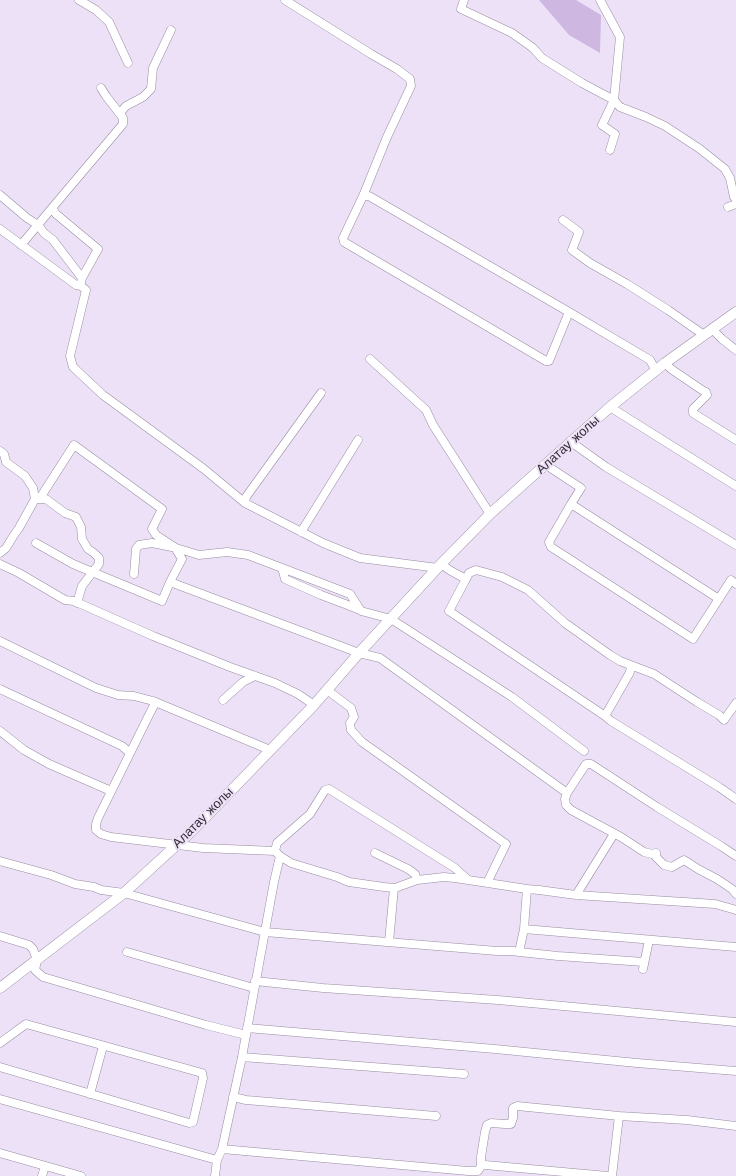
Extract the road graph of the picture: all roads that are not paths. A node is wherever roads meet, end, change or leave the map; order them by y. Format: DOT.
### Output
graph roads {
  1 [pos="79,0"];
  2 [pos="285,0"];
  3 [pos="464,0"];
  4 [pos="600,0"];
  5 [pos="171,30"];
  6 [pos="128,63"];
  7 [pos="101,88"];
  8 [pos="614,100"];
  9 [pos="120,113"];
  10 [pos="610,150"];
  11 [pos="0,195"];
  12 [pos="363,196"];
  13 [pos="736,199"];
  14 [pos="736,204"];
  15 [pos="728,207"];
  16 [pos="52,208"];
  17 [pos="563,220"];
  18 [pos="38,225"];
  19 [pos="0,229"];
  20 [pos="21,245"];
  21 [pos="82,282"];
  22 [pos="569,312"];
  23 [pos="736,312"];
  24 [pos="708,332"];
  25 [pos="736,350"];
  26 [pos="370,359"];
  27 [pos="665,363"];
  28 [pos="656,370"];
  29 [pos="321,393"];
  30 [pos="610,407"];
  31 [pos="358,440"];
  32 [pos="736,440"];
  33 [pos="571,442"];
  34 [pos="0,451"];
  35 [pos="546,465"];
  36 [pos="736,486"];
  37 [pos="38,499"];
  38 [pos="245,503"];
  39 [pos="571,504"];
  40 [pos="490,514"];
  41 [pos="301,532"];
  42 [pos="36,543"];
  43 [pos="736,545"];
  44 [pos="176,548"];
  45 [pos="0,553"];
  46 [pos="0,564"];
  47 [pos="438,568"];
  48 [pos="93,573"];
  49 [pos="134,574"];
  50 [pos="466,579"];
  51 [pos="170,582"];
  52 [pos="736,584"];
  53 [pos="719,599"];
  54 [pos="78,603"];
  55 [pos="388,622"];
  56 [pos="0,641"];
  57 [pos="359,653"];
  58 [pos="632,666"];
  59 [pos="255,676"];
  60 [pos="0,689"];
  61 [pos="327,690"];
  62 [pos="223,700"];
  63 [pos="153,701"];
  64 [pos="736,703"];
  65 [pos="314,705"];
  66 [pos="734,711"];
  67 [pos="605,716"];
  68 [pos="0,732"];
  69 [pos="270,750"];
  70 [pos="584,751"];
  71 [pos="130,753"];
  72 [pos="111,791"];
  73 [pos="567,793"];
  74 [pos="736,799"];
  75 [pos="614,834"];
  76 [pos="176,845"];
  77 [pos="277,853"];
  78 [pos="375,853"];
  79 [pos="736,856"];
  80 [pos="0,861"];
  81 [pos="417,880"];
  82 [pos="468,880"];
  83 [pos="487,883"];
  84 [pos="394,888"];
  85 [pos="527,889"];
  86 [pos="124,894"];
  87 [pos="736,894"];
  88 [pos="576,895"];
  89 [pos="736,910"];
  90 [pos="524,929"];
  91 [pos="264,932"];
  92 [pos="0,936"];
  93 [pos="649,940"];
  94 [pos="389,942"];
  95 [pos="736,947"];
  96 [pos="127,952"];
  97 [pos="519,952"];
  98 [pos="37,960"];
  99 [pos="255,984"];
  100 [pos="0,988"];
  101 [pos="736,1022"];
  102 [pos="246,1032"];
  103 [pos="0,1043"];
  104 [pos="103,1046"];
  105 [pos="242,1057"];
  106 [pos="0,1067"];
  107 [pos="736,1071"];
  108 [pos="464,1074"];
  109 [pos="90,1094"];
  110 [pos="233,1097"];
  111 [pos="0,1099"];
  112 [pos="436,1116"];
  113 [pos="619,1116"];
  114 [pos="736,1126"];
  115 [pos="222,1149"];
  116 [pos="0,1153"];
  117 [pos="218,1160"];
  118 [pos="46,1166"];
  119 [pos="481,1166"];
  120 [pos="42,1176"];
  121 [pos="81,1176"];
  122 [pos="215,1176"];
  123 [pos="608,1176"];
  124 [pos="612,1176"];
  1 -- 6 [label="street"];
  2 -- 12 [label="street"];
  3 -- 8 [label="street"];
  4 -- 8 [label="street"];
  5 -- 9 [label="street"];
  7 -- 9 [label="street"];
  8 -- 10 [label="street"];
  8 -- 13 [label="street"];
  9 -- 16 [label="street"];
  11 -- 18 [label="street"];
  12 -- 22 [label="street"];
  12 -- 22 [label="street"];
  14 -- 15 [label="street"];
  16 -- 18 [label="street"];
  16 -- 21 [label="street"];
  17 -- 24 [label="street"];
  18 -- 20 [label="street"];
  18 -- 21 [label="street"];
  19 -- 20 [label="street"];
  20 -- 21 [label="street"];
  21 -- 38 [label="street"];
  22 -- 28 [label="street"];
  23 -- 24 [label="main road, Алатау жолы"];
  24 -- 25 [label="street"];
  24 -- 27 [label="main road, Алатау жолы"];
  26 -- 40 [label="street"];
  27 -- 28 [label="main road, Алатау жолы"];
  27 -- 32 [label="street"];
  28 -- 30 [label="main road, Алатау жолы"];
  29 -- 38 [label="street"];
  30 -- 33 [label="main road, Алатау жолы"];
  30 -- 36 [label="street"];
  31 -- 41 [label="street"];
  33 -- 35 [label="main road, Алатау жолы"];
  33 -- 43 [label="street"];
  34 -- 37 [label="street"];
  35 -- 39 [label="street"];
  35 -- 40 [label="main road, Алатау жолы"];
  37 -- 44 [label="street"];
  37 -- 45 [label="street"];
  37 -- 48 [label="street"];
  38 -- 41 [label="street"];
  39 -- 53 [label="street"];
  39 -- 53 [label="street"];
  40 -- 47 [label="main road, Алатау жолы"];
  41 -- 47 [label="street"];
  42 -- 48 [label="street"];
  44 -- 49 [label="street"];
  44 -- 51 [label="street"];
  44 -- 55 [label="street"];
  46 -- 54 [label="street"];
  47 -- 50 [label="street"];
  47 -- 55 [label="main road, Алатау жолы"];
  48 -- 51 [label="street"];
  48 -- 54 [label="street"];
  50 -- 58 [label="street"];
  50 -- 67 [label="street"];
  51 -- 57 [label="street"];
  52 -- 53 [label="street"];
  54 -- 59 [label="street"];
  55 -- 57 [label="main road, Алатау жолы"];
  55 -- 70 [label="street"];
  56 -- 63 [label="street"];
  57 -- 61 [label="main road, Алатау жолы"];
  57 -- 73 [label="street"];
  58 -- 66 [label="street"];
  58 -- 67 [label="street"];
  59 -- 62 [label="street"];
  59 -- 65 [label="street"];
  60 -- 71 [label="street"];
  61 -- 65 [label="main road, Алатау жолы"];
  61 -- 83 [label="street"];
  63 -- 69 [label="street"];
  63 -- 71 [label="street"];
  64 -- 66 [label="street"];
  65 -- 69 [label="main road, Алатау жолы"];
  67 -- 74 [label="street"];
  68 -- 72 [label="street"];
  69 -- 76 [label="main road, Алатау жолы"];
  71 -- 72 [label="street"];
  72 -- 76 [label="street"];
  73 -- 75 [label="street"];
  73 -- 79 [label="street"];
  75 -- 87 [label="street"];
  75 -- 88 [label="street"];
  76 -- 77 [label="street"];
  76 -- 86 [label="main road, Алатау жолы"];
  77 -- 82 [label="street"];
  77 -- 84 [label="street"];
  77 -- 91 [label="street"];
  78 -- 81 [label="street"];
  80 -- 86 [label="street"];
  81 -- 82 [label="street"];
  81 -- 84 [label="street"];
  82 -- 83 [label="street"];
  83 -- 85 [label="street"];
  84 -- 94 [label="street"];
  85 -- 88 [label="street"];
  85 -- 90 [label="street"];
  86 -- 91 [label="street"];
  86 -- 98 [label="main road, Алатау жолы"];
  87 -- 89 [label="street"];
  88 -- 89 [label="street"];
  90 -- 93 [label="street"];
  90 -- 97 [label="street"];
  91 -- 94 [label="street"];
  91 -- 99 [label="street"];
  92 -- 98 [label="street"];
  93 -- 95 [label="street"];
  93 -- 97 [label="street"];
  94 -- 97 [label="street"];
  96 -- 99 [label="street"];
  98 -- 100 [label="main road, Алатау жолы"];
  98 -- 102 [label="street"];
  99 -- 101 [label="street"];
  99 -- 102 [label="street"];
  102 -- 105 [label="street"];
  102 -- 107 [label="street"];
  103 -- 104 [label="street"];
  104 -- 109 [label="street"];
  104 -- 109 [label="street"];
  105 -- 108 [label="street"];
  105 -- 110 [label="street"];
  106 -- 109 [label="street"];
  110 -- 112 [label="street"];
  110 -- 115 [label="street"];
  111 -- 117 [label="street"];
  113 -- 114 [label="street"];
  113 -- 119 [label="street"];
  113 -- 124 [label="street"];
  115 -- 117 [label="street"];
  115 -- 119 [label="street"];
  116 -- 118 [label="street"];
  117 -- 122 [label="street"];
  118 -- 120 [label="street"];
  118 -- 121 [label="street"];
  119 -- 123 [label="street"];
}
